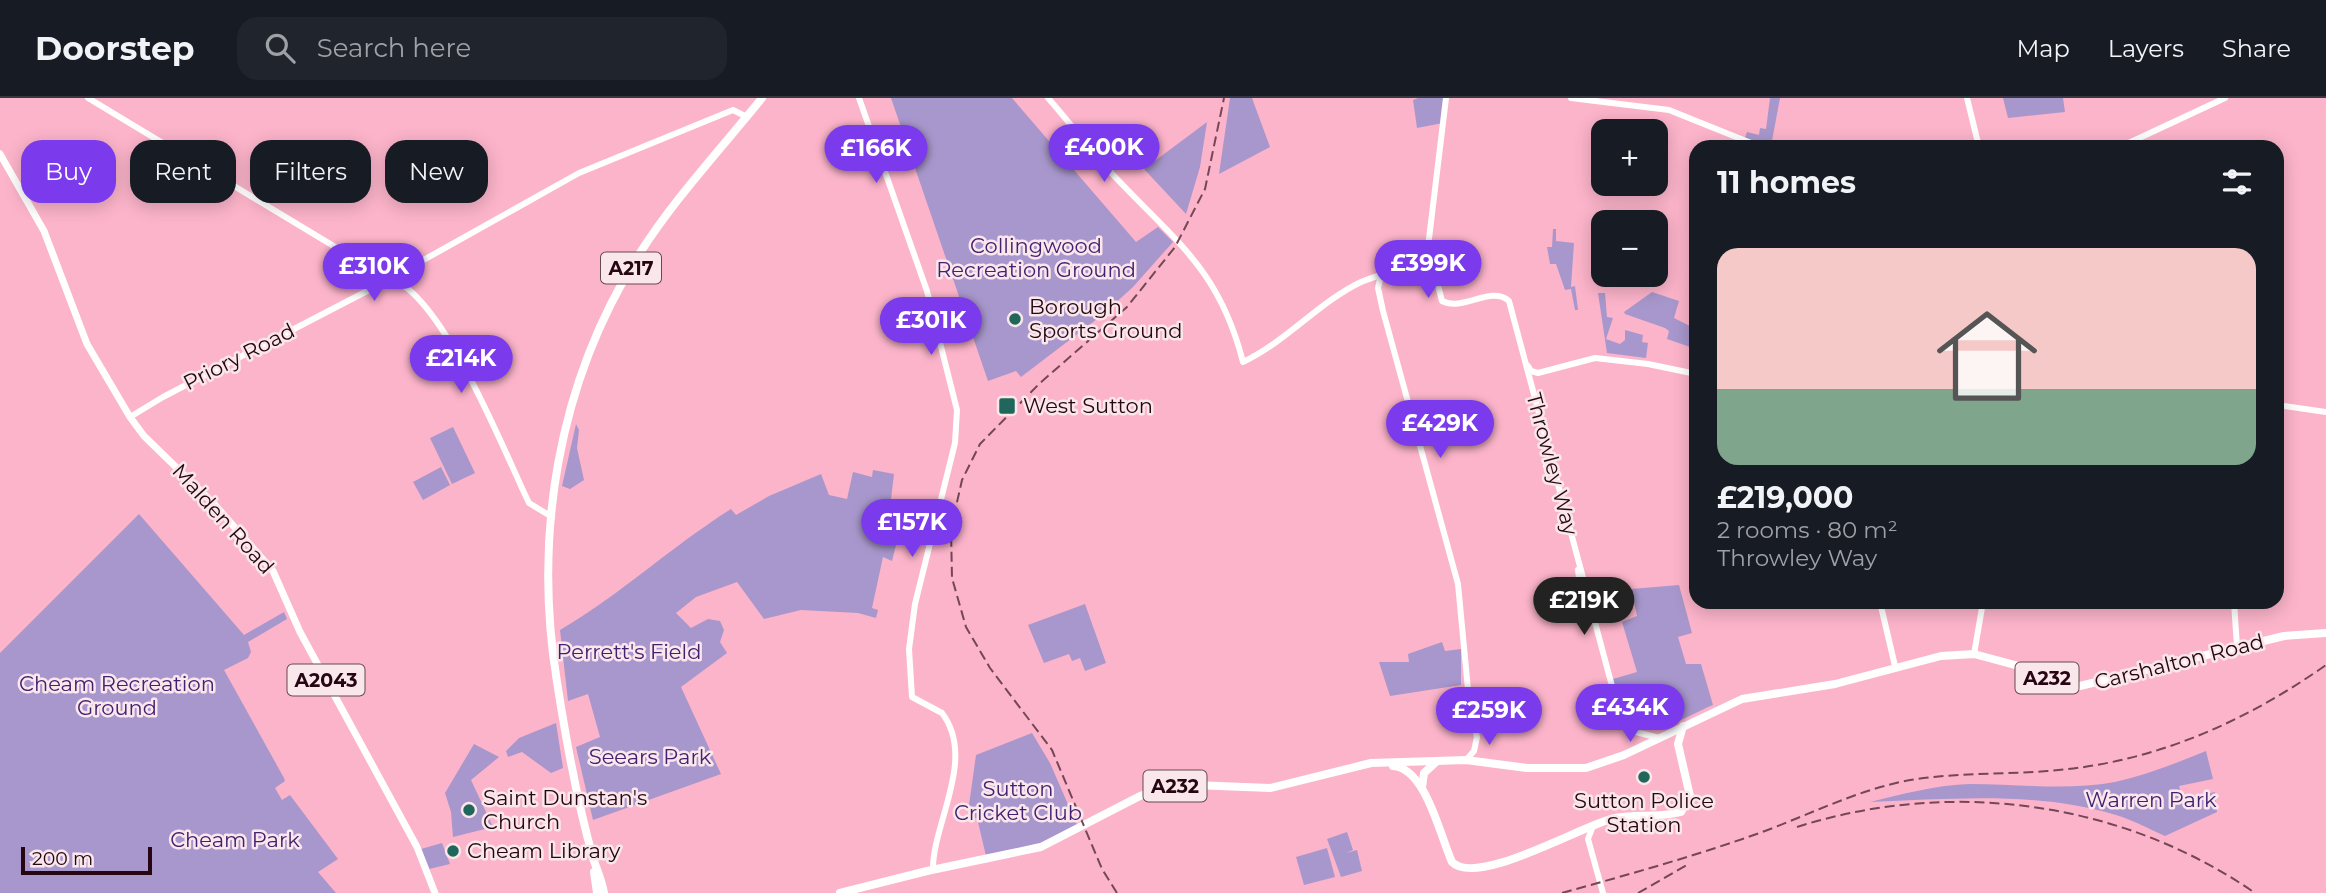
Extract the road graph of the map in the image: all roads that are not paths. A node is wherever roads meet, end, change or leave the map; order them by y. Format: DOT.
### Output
graph roads {
  1 [pos="88,98"];
  2 [pos="762,98"];
  3 [pos="859,98"];
  4 [pos="1048,98"];
  5 [pos="1446,98"];
  6 [pos="1571,98"];
  7 [pos="1967,98"];
  8 [pos="2225,98"];
  9 [pos="747,117"];
  10 [pos="1744,140"];
  11 [pos="1977,140"];
  12 [pos="2135,140"];
  13 [pos="0,154"];
  14 [pos="1428,247"];
  15 [pos="1418,258"];
  16 [pos="1433,266"];
  17 [pos="1381,275"];
  18 [pos="385,277"];
  19 [pos="397,279"];
  20 [pos="1362,282"];
  21 [pos="1378,288"];
  22 [pos="1527,364"];
  23 [pos="1547,371"];
  24 [pos="1689,373"];
  25 [pos="1532,385"];
  26 [pos="2284,406"];
  27 [pos="2326,412"];
  28 [pos="130,417"];
  29 [pos="1546,466"];
  30 [pos="557,470"];
  31 [pos="1555,474"];
  32 [pos="550,502"];
  33 [pos="533,506"];
  34 [pos="550,518"];
  35 [pos="1882,609"];
  36 [pos="1982,609"];
  37 [pos="2234,609"];
  38 [pos="2326,633"];
  39 [pos="2237,647"];
  40 [pos="1974,654"];
  41 [pos="1895,666"];
  42 [pos="1684,726"];
  43 [pos="1661,738"];
  44 [pos="1678,744"];
  45 [pos="1466,760"];
  46 [pos="1438,761"];
  47 [pos="1344,769"];
  48 [pos="1422,789"];
  49 [pos="1593,827"];
  50 [pos="1574,836"];
  51 [pos="1588,839"];
  52 [pos="593,857"];
  53 [pos="933,870"];
  54 [pos="435,893"];
  55 [pos="597,893"];
  56 [pos="604,893"];
  57 [pos="840,893"];
  58 [pos="1603,893"];
  1 -- 18 [label="street"];
  2 -- 9 [label="highway, A217"];
  3 -- 53 [label="street"];
  4 -- 20 [label="street"];
  5 -- 14 [label="street"];
  6 -- 10 [label="street"];
  7 -- 11 [label="street"];
  8 -- 12 [label="street"];
  9 -- 19 [label="street"];
  9 -- 30 [label="highway, A217"];
  13 -- 28 [label="main road, Malden Road / A2043"];
  14 -- 15 [label="street"];
  14 -- 16 [label="street"];
  15 -- 16 [label="street"];
  15 -- 17 [label="street"];
  16 -- 22 [label="street, Throwley Way"];
  17 -- 20 [label="street"];
  17 -- 21 [label="street"];
  18 -- 19 [label="street"];
  18 -- 28 [label="street, Priory Road"];
  19 -- 33 [label="street"];
  20 -- 21 [label="street"];
  21 -- 45 [label="street"];
  22 -- 23 [label="street"];
  22 -- 25 [label="street, Throwley Way"];
  23 -- 24 [label="street"];
  23 -- 25 [label="street"];
  25 -- 31 [label="street, Throwley Way"];
  26 -- 27 [label="street"];
  28 -- 54 [label="main road, Malden Road / A2043"];
  29 -- 31 [label="street"];
  30 -- 32 [label="highway, A217"];
  30 -- 34 [label="highway, A217"];
  31 -- 43 [label="street, Throwley Way"];
  32 -- 33 [label="street"];
  32 -- 34 [label="highway, A217"];
  33 -- 34 [label="street"];
  34 -- 52 [label="highway, A217"];
  35 -- 41 [label="street"];
  36 -- 40 [label="street"];
  37 -- 39 [label="street"];
  38 -- 39 [label="highway, Carshalton Road / A232"];
  39 -- 40 [label="highway, Carshalton Road / A232"];
  40 -- 41 [label="highway, Carshalton Road / A232"];
  41 -- 42 [label="highway, Carshalton Road / A232"];
  42 -- 43 [label="highway, Carshalton Road / A232"];
  42 -- 44 [label="highway"];
  43 -- 44 [label="highway"];
  43 -- 45 [label="highway, Carshalton Road / A232"];
  44 -- 49 [label="highway, A232"];
  45 -- 46 [label="highway, A232"];
  46 -- 47 [label="highway, A232"];
  46 -- 48 [label="highway"];
  47 -- 48 [label="highway, A232"];
  47 -- 53 [label="highway, A232"];
  48 -- 50 [label="highway, A232"];
  49 -- 50 [label="highway, A232"];
  49 -- 51 [label="street"];
  50 -- 51 [label="street"];
  51 -- 58 [label="street"];
  52 -- 55 [label="highway, A217"];
  52 -- 56 [label="highway, A217"];
  53 -- 57 [label="highway, A232"];
}
